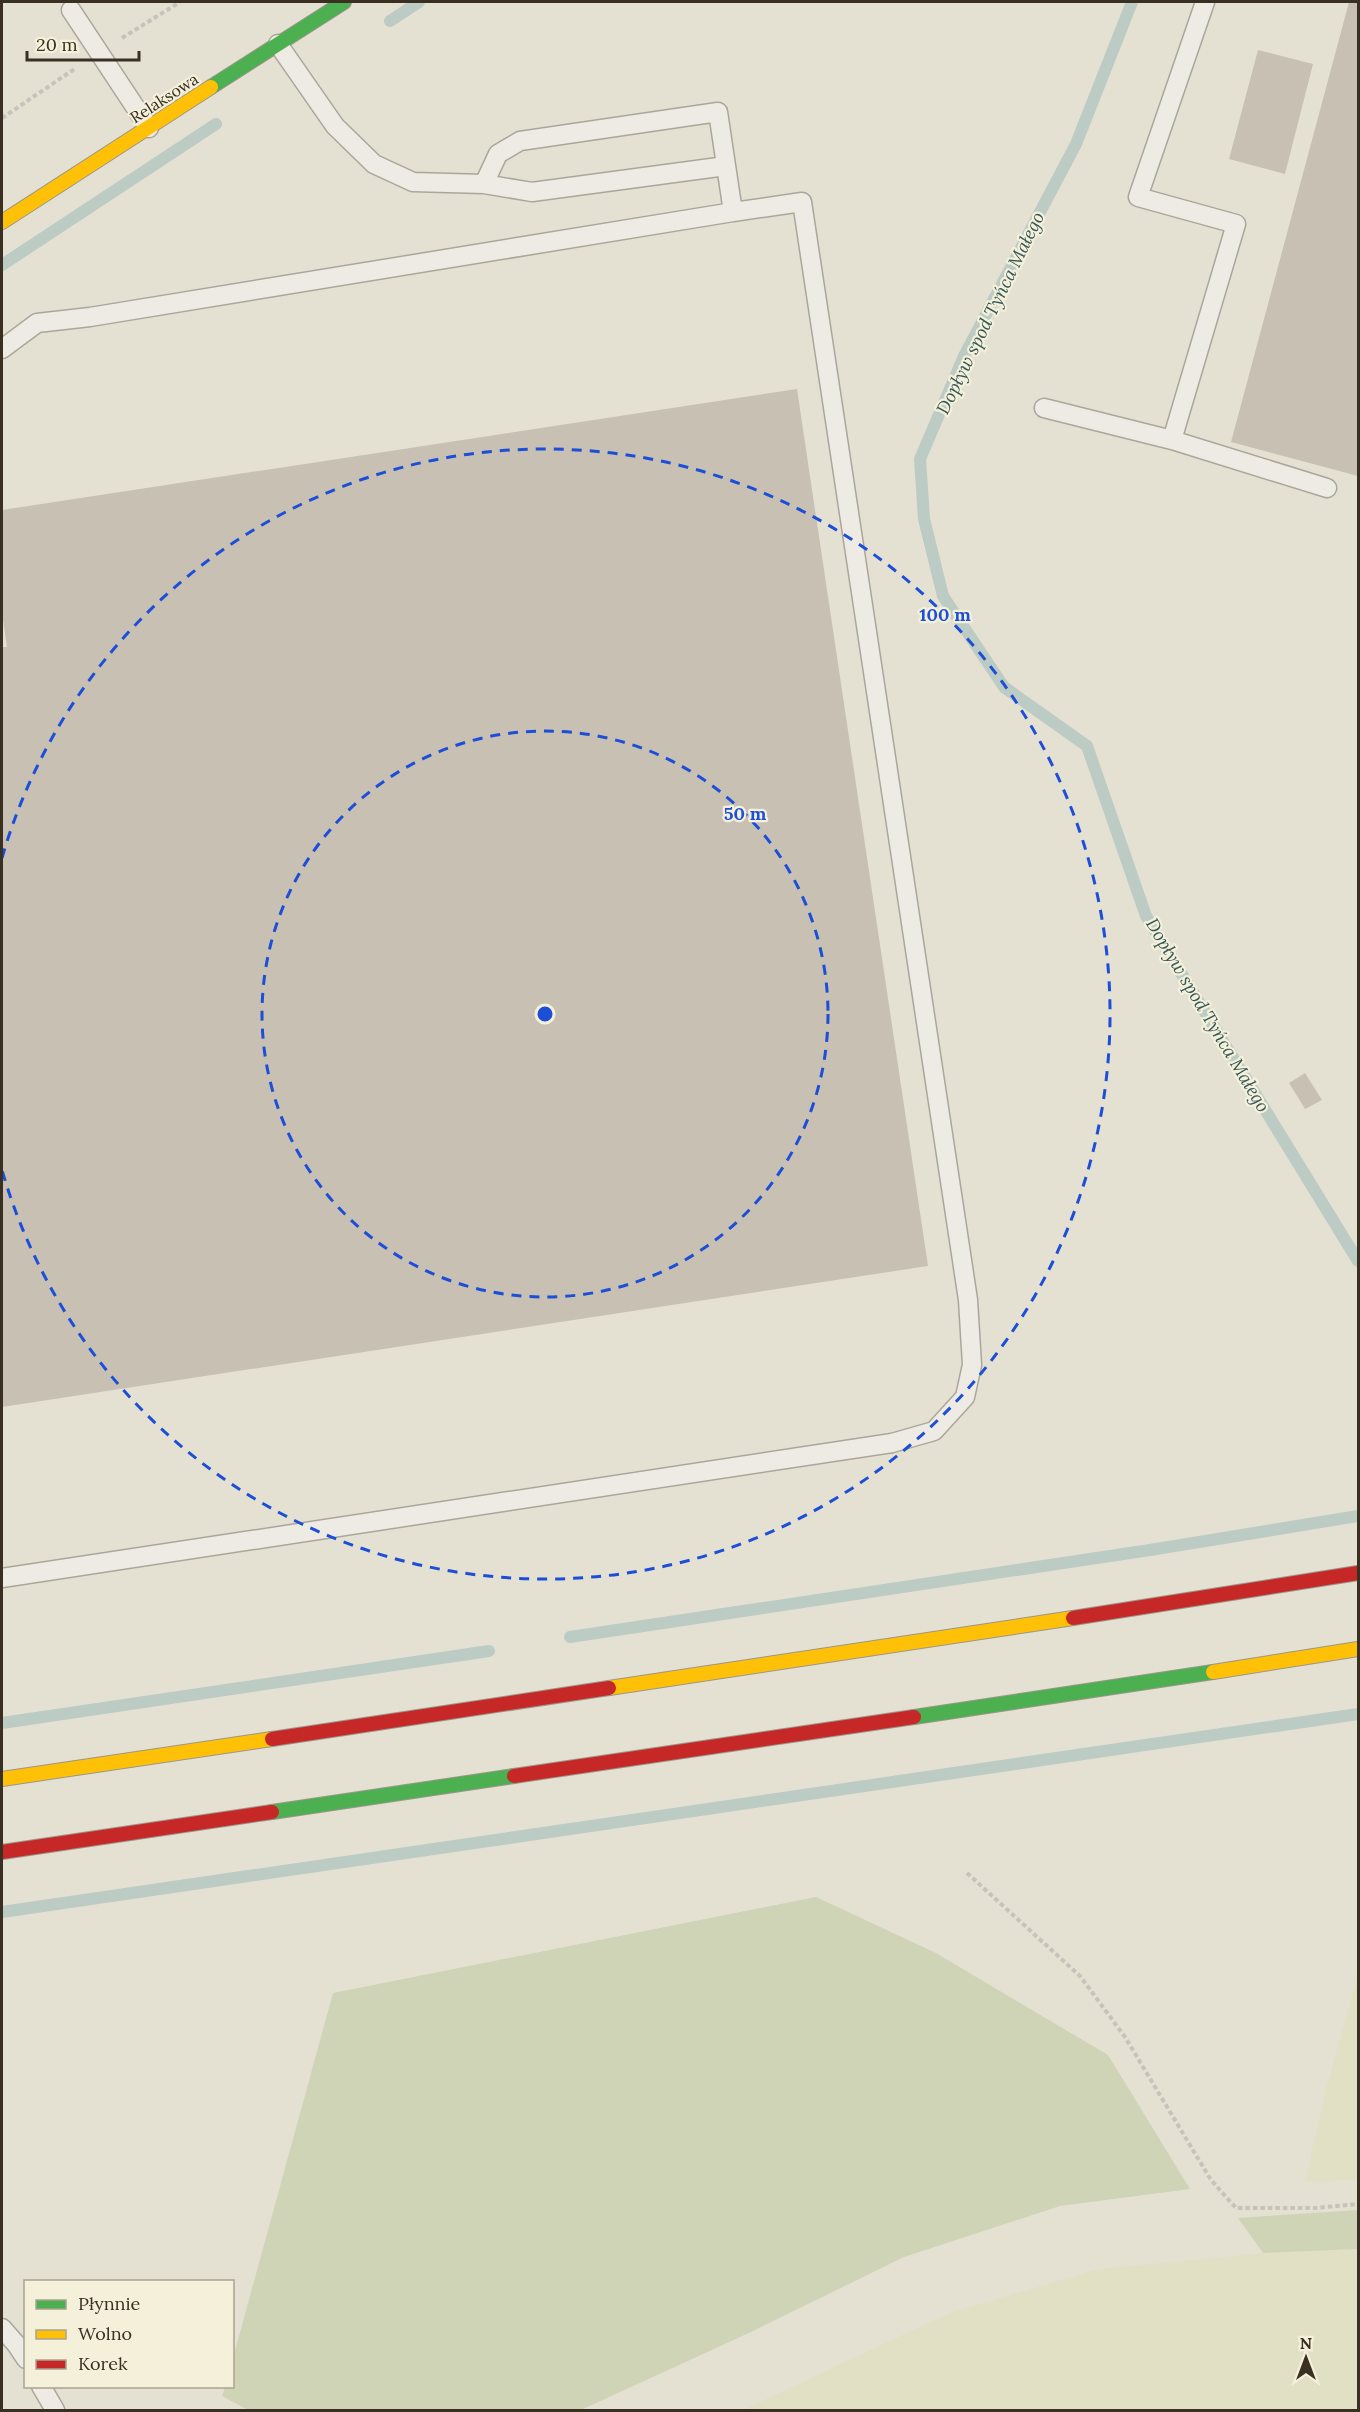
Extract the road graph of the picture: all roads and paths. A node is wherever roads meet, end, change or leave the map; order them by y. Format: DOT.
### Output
graph roads {
  1 [pos="344,2"];
  2 [pos="1205,2"];
  3 [pos="71,10"];
  4 [pos="278,44"];
  5 [pos="149,128"];
  6 [pos="726,166"];
  7 [pos="484,184"];
  8 [pos="734,212"];
  9 [pos="2,222"];
  10 [pos="2,349"];
  11 [pos="1044,408"];
  12 [pos="1172,440"];
  13 [pos="1327,488"];
  14 [pos="1359,1573"];
  15 [pos="2,1578"];
  16 [pos="1359,1648"];
  17 [pos="2,1779"];
  18 [pos="2,1852"];
  19 [pos="966,1873"];
  20 [pos="1359,2204"];
  21 [pos="2,2328"];
  22 [pos="24,2357"];
  23 [pos="42,2388"];
  24 [pos="55,2410"];
  1 -- 4 [label="main road, Relaksowa"];
  2 -- 12 [label="lane"];
  3 -- 5 [label="lane"];
  4 -- 5 [label="main road, Relaksowa"];
  4 -- 7 [label="lane"];
  5 -- 9 [label="main road, Relaksowa"];
  6 -- 7 [label="lane"];
  6 -- 7 [label="lane"];
  6 -- 8 [label="lane"];
  8 -- 10 [label="lane"];
  8 -- 15 [label="lane"];
  11 -- 12 [label="lane"];
  12 -- 13 [label="lane"];
  14 -- 17 [label="main road"];
  16 -- 18 [label="main road"];
  19 -- 20 [label="path"];
  21 -- 22 [label="lane"];
  23 -- 24 [label="lane"];
}
